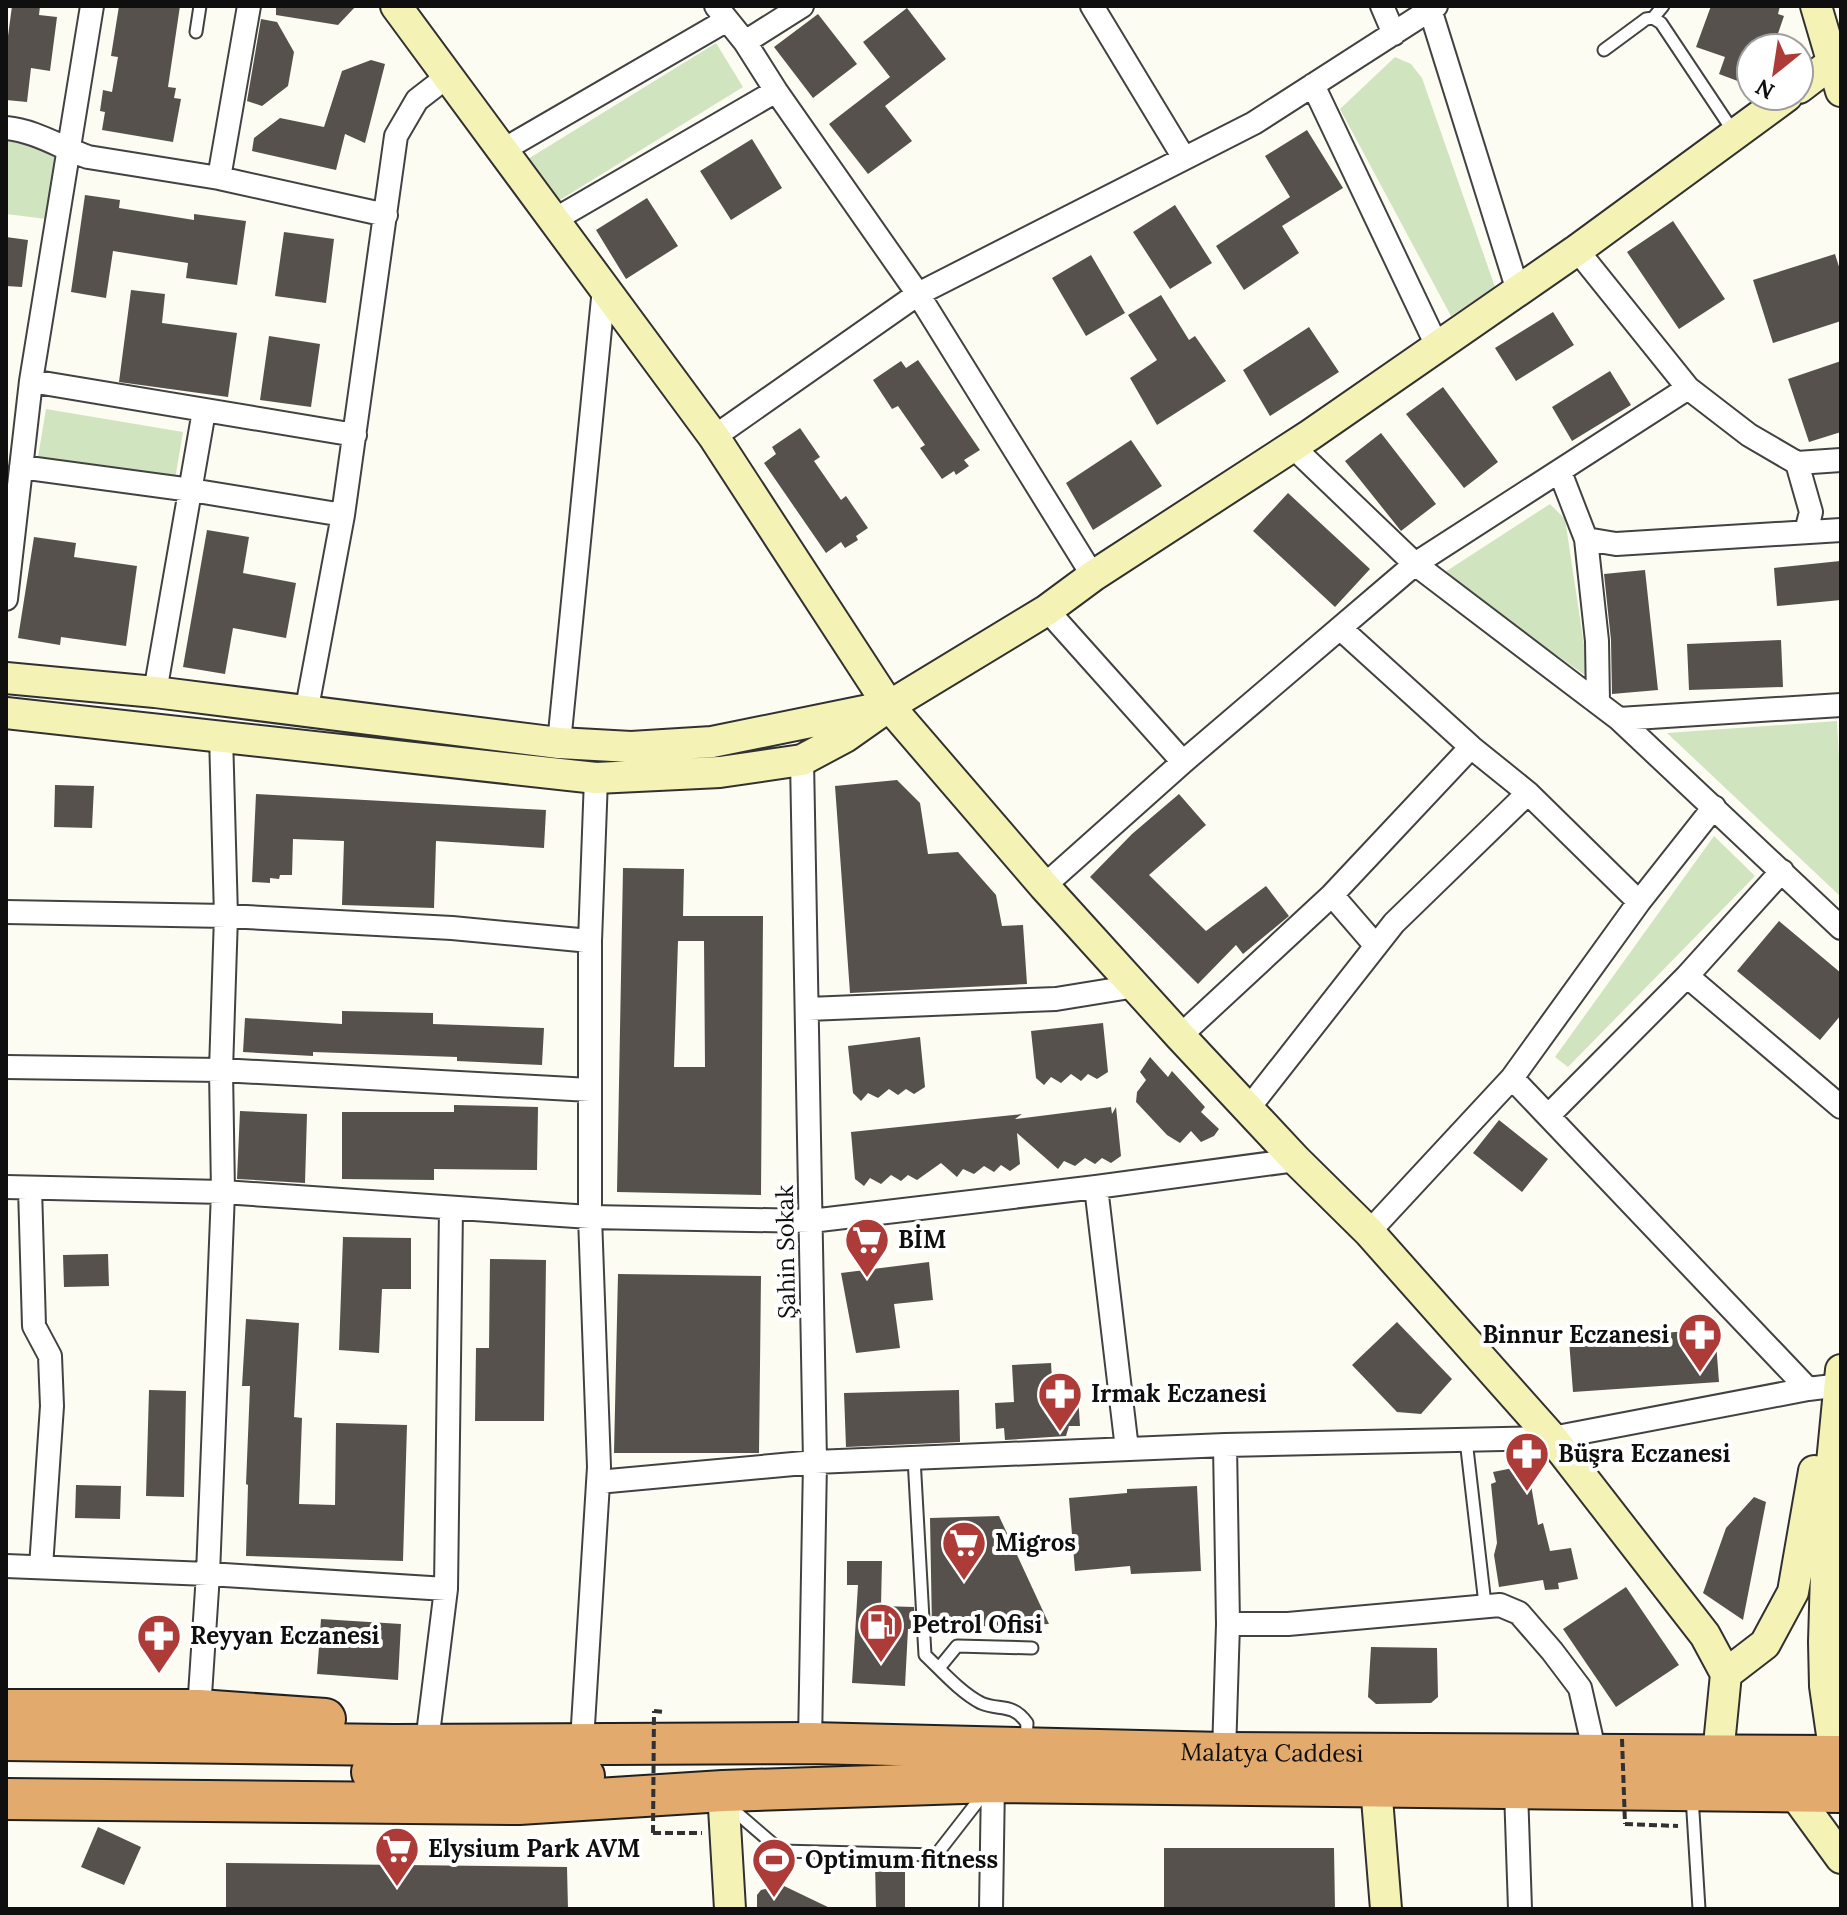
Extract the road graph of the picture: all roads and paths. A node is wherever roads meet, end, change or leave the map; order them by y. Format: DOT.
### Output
graph roads {
  1 [pos="92,6"];
  2 [pos="200,6"];
  3 [pos="249,6"];
  4 [pos="396,6"];
  5 [pos="802,6"];
  6 [pos="1092,6"];
  7 [pos="1382,6"];
  8 [pos="1663,6"];
  9 [pos="1816,6"];
  10 [pos="1432,7"];
  11 [pos="721,13"];
  12 [pos="1653,18"];
  13 [pos="196,32"];
  14 [pos="1394,34"];
  15 [pos="745,42"];
  16 [pos="1604,50"];
  17 [pos="1838,70"];
  18 [pos="448,76"];
  19 [pos="1815,81"];
  20 [pos="1313,85"];
  21 [pos="776,91"];
  22 [pos="1765,112"];
  23 [pos="6,128"];
  24 [pos="1735,134"];
  25 [pos="503,150"];
  26 [pos="70,151"];
  27 [pos="1184,158"];
  28 [pos="219,178"];
  29 [pos="386,215"];
  30 [pos="554,220"];
  31 [pos="1577,250"];
  32 [pos="604,288"];
  33 [pos="1518,291"];
  34 [pos="918,294"];
  35 [pos="1438,348"];
  36 [pos="31,381"];
  37 [pos="1688,388"];
  38 [pos="204,411"];
  39 [pos="355,435"];
  40 [pos="714,437"];
  41 [pos="1292,446"];
  42 [pos="1841,460"];
  43 [pos="1797,463"];
  44 [pos="21,467"];
  45 [pos="1560,472"];
  46 [pos="191,490"];
  47 [pos="343,515"];
  48 [pos="1841,530"];
  49 [pos="1806,532"];
  50 [pos="1586,539"];
  51 [pos="1415,564"];
  52 [pos="1093,576"];
  53 [pos="6,599"];
  54 [pos="1047,610"];
  55 [pos="1341,629"];
  56 [pos="6,678"];
  57 [pos="155,692"];
  58 [pos="1598,702"];
  59 [pos="1841,705"];
  60 [pos="889,706"];
  61 [pos="6,713"];
  62 [pos="306,713"];
  63 [pos="1619,719"];
  64 [pos="221,735"];
  65 [pos="559,743"];
  66 [pos="1471,747"];
  67 [pos="802,760"];
  68 [pos="1183,762"];
  69 [pos="596,778"];
  70 [pos="1528,793"];
  71 [pos="1714,807"];
  72 [pos="1782,871"];
  73 [pos="1044,886"];
  74 [pos="1332,895"];
  75 [pos="1639,902"];
  76 [pos="6,912"];
  77 [pos="226,916"];
  78 [pos="1841,928"];
  79 [pos="590,941"];
  80 [pos="1376,946"];
  81 [pos="1687,976"];
  82 [pos="1136,986"];
  83 [pos="808,1009"];
  84 [pos="1180,1036"];
  85 [pos="6,1067"];
  86 [pos="221,1070"];
  87 [pos="1512,1078"];
  88 [pos="590,1090"];
  89 [pos="1841,1107"];
  90 [pos="1248,1109"];
  91 [pos="1549,1115"];
  92 [pos="1296,1160"];
  93 [pos="6,1187"];
  94 [pos="1096,1187"];
  95 [pos="30,1188"];
  96 [pos="223,1192"];
  97 [pos="451,1209"];
  98 [pos="590,1217"];
  99 [pos="811,1221"];
  100 [pos="1369,1232"];
  101 [pos="1840,1380"];
  102 [pos="1808,1389"];
  103 [pos="1552,1438"];
  104 [pos="1466,1440"];
  105 [pos="1225,1445"];
  106 [pos="1127,1449"];
  107 [pos="914,1458"];
  108 [pos="815,1462"];
  109 [pos="598,1482"];
  110 [pos="6,1566"];
  111 [pos="41,1567"];
  112 [pos="208,1574"];
  113 [pos="446,1589"];
  114 [pos="1485,1604"];
  115 [pos="1228,1624"];
  116 [pos="1032,1648"];
  117 [pos="939,1668"];
  118 [pos="1726,1674"];
  119 [pos="1833,1686"];
  120 [pos="6,1710"];
  121 [pos="199,1710"];
  122 [pos="654,1711"];
  123 [pos="583,1725"];
  124 [pos="429,1726"];
  125 [pos="6,1740"];
  126 [pos="810,1743"];
  127 [pos="703,1744"];
  128 [pos="1608,1746"];
  129 [pos="1026,1748"];
  130 [pos="1224,1753"];
  131 [pos="1718,1755"];
  132 [pos="6,1767"];
  133 [pos="1839,1768"];
  134 [pos="993,1782"];
  135 [pos="1376,1786"];
  136 [pos="1516,1790"];
  137 [pos="1793,1792"];
  138 [pos="723,1796"];
  139 [pos="6,1799"];
  140 [pos="1692,1809"];
  141 [pos="727,1833"];
  142 [pos="1841,1858"];
  143 [pos="730,1909"];
  144 [pos="991,1909"];
  145 [pos="1386,1909"];
  146 [pos="1520,1909"];
  147 [pos="1699,1909"];
  1 -- 26 [label="street"];
  2 -- 13 [label="lane"];
  3 -- 28 [label="street"];
  4 -- 18 [label="main road"];
  5 -- 15 [label="street"];
  6 -- 27 [label="street"];
  7 -- 14 [label="street"];
  8 -- 12 [label="lane"];
  9 -- 17 [label="main road"];
  10 -- 14 [label="street"];
  10 -- 33 [label="street"];
  11 -- 15 [label="street"];
  11 -- 25 [label="street"];
  12 -- 16 [label="lane"];
  12 -- 24 [label="lane"];
  14 -- 20 [label="street"];
  15 -- 21 [label="street"];
  17 -- 19 [label="main road"];
  18 -- 25 [label="main road"];
  18 -- 29 [label="street"];
  20 -- 27 [label="street"];
  20 -- 35 [label="street"];
  21 -- 30 [label="street"];
  21 -- 34 [label="street"];
  22 -- 24 [label="main road"];
  23 -- 26 [label="street"];
  24 -- 31 [label="main road"];
  25 -- 30 [label="main road"];
  26 -- 28 [label="street"];
  26 -- 36 [label="street"];
  27 -- 34 [label="street"];
  28 -- 29 [label="street"];
  29 -- 39 [label="street"];
  30 -- 32 [label="main road"];
  31 -- 33 [label="main road"];
  31 -- 37 [label="street"];
  32 -- 40 [label="main road"];
  32 -- 65 [label="street"];
  33 -- 35 [label="main road"];
  34 -- 40 [label="street"];
  34 -- 52 [label="street"];
  35 -- 41 [label="main road"];
  36 -- 38 [label="street"];
  36 -- 44 [label="street"];
  37 -- 43 [label="street"];
  37 -- 45 [label="street"];
  38 -- 39 [label="street"];
  38 -- 46 [label="street"];
  39 -- 47 [label="street"];
  40 -- 60 [label="main road"];
  41 -- 51 [label="street"];
  41 -- 52 [label="main road"];
  42 -- 43 [label="street"];
  43 -- 49 [label="street"];
  44 -- 46 [label="street"];
  44 -- 53 [label="street"];
  45 -- 50 [label="street"];
  45 -- 51 [label="street"];
  46 -- 47 [label="street"];
  46 -- 57 [label="street"];
  47 -- 62 [label="street"];
  48 -- 49 [label="street"];
  49 -- 50 [label="street"];
  50 -- 58 [label="street"];
  51 -- 55 [label="street"];
  51 -- 58 [label="street"];
  52 -- 54 [label="main road"];
  54 -- 60 [label="main road"];
  54 -- 68 [label="street"];
  55 -- 66 [label="street"];
  55 -- 68 [label="street"];
  56 -- 57 [label="main road"];
  57 -- 62 [label="main road"];
  58 -- 63 [label="street"];
  59 -- 63 [label="street"];
  60 -- 65 [label="main road"];
  60 -- 67 [label="main road"];
  60 -- 73 [label="main road"];
  61 -- 64 [label="main road"];
  62 -- 65 [label="main road"];
  63 -- 71 [label="street"];
  64 -- 69 [label="main road"];
  64 -- 77 [label="street"];
  66 -- 70 [label="street"];
  66 -- 74 [label="street"];
  67 -- 69 [label="main road"];
  67 -- 83 [label="street, Şahin Sokak"];
  68 -- 73 [label="street"];
  69 -- 79 [label="street"];
  70 -- 75 [label="street"];
  70 -- 80 [label="street"];
  71 -- 72 [label="street"];
  71 -- 75 [label="street"];
  72 -- 78 [label="street"];
  72 -- 81 [label="street"];
  73 -- 82 [label="main road"];
  74 -- 80 [label="street"];
  74 -- 84 [label="street"];
  75 -- 87 [label="street"];
  76 -- 77 [label="street"];
  77 -- 79 [label="street"];
  77 -- 86 [label="street"];
  79 -- 88 [label="street"];
  80 -- 90 [label="street"];
  81 -- 89 [label="street"];
  81 -- 91 [label="street"];
  82 -- 83 [label="street"];
  82 -- 84 [label="main road"];
  83 -- 99 [label="street, Şahin Sokak"];
  84 -- 90 [label="main road"];
  85 -- 86 [label="street"];
  86 -- 88 [label="street"];
  86 -- 96 [label="street"];
  87 -- 91 [label="street"];
  87 -- 100 [label="street"];
  88 -- 98 [label="street"];
  90 -- 92 [label="main road"];
  91 -- 102 [label="street"];
  92 -- 94 [label="street"];
  92 -- 100 [label="main road"];
  93 -- 95 [label="street"];
  94 -- 99 [label="street"];
  94 -- 106 [label="street"];
  95 -- 96 [label="street"];
  95 -- 111 [label="street"];
  96 -- 97 [label="street"];
  96 -- 112 [label="street"];
  97 -- 98 [label="street"];
  97 -- 113 [label="street"];
  98 -- 99 [label="street"];
  98 -- 109 [label="street"];
  99 -- 108 [label="street, Şahin Sokak"];
  100 -- 103 [label="main road"];
  101 -- 102 [label="street"];
  101 -- 118 [label="main road"];
  101 -- 119 [label="main road"];
  102 -- 103 [label="street"];
  103 -- 104 [label="street"];
  103 -- 118 [label="main road"];
  104 -- 105 [label="street"];
  104 -- 114 [label="lane"];
  105 -- 106 [label="street"];
  105 -- 115 [label="street"];
  106 -- 107 [label="street"];
  107 -- 108 [label="street"];
  107 -- 117 [label="lane"];
  108 -- 109 [label="street"];
  108 -- 126 [label="street, Şahin Sokak"];
  109 -- 123 [label="street"];
  110 -- 111 [label="street"];
  111 -- 112 [label="street"];
  112 -- 113 [label="street"];
  112 -- 121 [label="street"];
  113 -- 124 [label="street"];
  114 -- 115 [label="street"];
  114 -- 128 [label="street"];
  115 -- 130 [label="street"];
  116 -- 117 [label="lane"];
  117 -- 129 [label="lane"];
  118 -- 131 [label="main road"];
  119 -- 133 [label="main road"];
  120 -- 121 [label="highway"];
  121 -- 124 [label="highway"];
  122 -- 141 [label="path, bridge"];
  123 -- 124 [label="highway"];
  123 -- 127 [label="highway"];
  125 -- 127 [label="highway"];
  126 -- 127 [label="highway, Malatya Caddesi"];
  126 -- 129 [label="highway, Malatya Caddesi"];
  128 -- 130 [label="highway, Malatya Caddesi"];
  128 -- 131 [label="highway, Malatya Caddesi"];
  128 -- 140 [label="path, bridge"];
  129 -- 130 [label="highway, Malatya Caddesi"];
  131 -- 133 [label="highway, Malatya Caddesi"];
  132 -- 138 [label="highway"];
  133 -- 137 [label="highway, Malatya Caddesi"];
  134 -- 135 [label="highway, Malatya Caddesi"];
  134 -- 138 [label="highway, Malatya Caddesi"];
  134 -- 138 [label="lane"];
  134 -- 144 [label="street"];
  135 -- 136 [label="highway, Malatya Caddesi"];
  135 -- 145 [label="main road"];
  136 -- 140 [label="highway, Malatya Caddesi"];
  136 -- 146 [label="street"];
  137 -- 140 [label="highway, Malatya Caddesi"];
  137 -- 142 [label="main road"];
  138 -- 139 [label="highway"];
  138 -- 141 [label="main road"];
  140 -- 147 [label="lane"];
  141 -- 143 [label="main road"];
}
